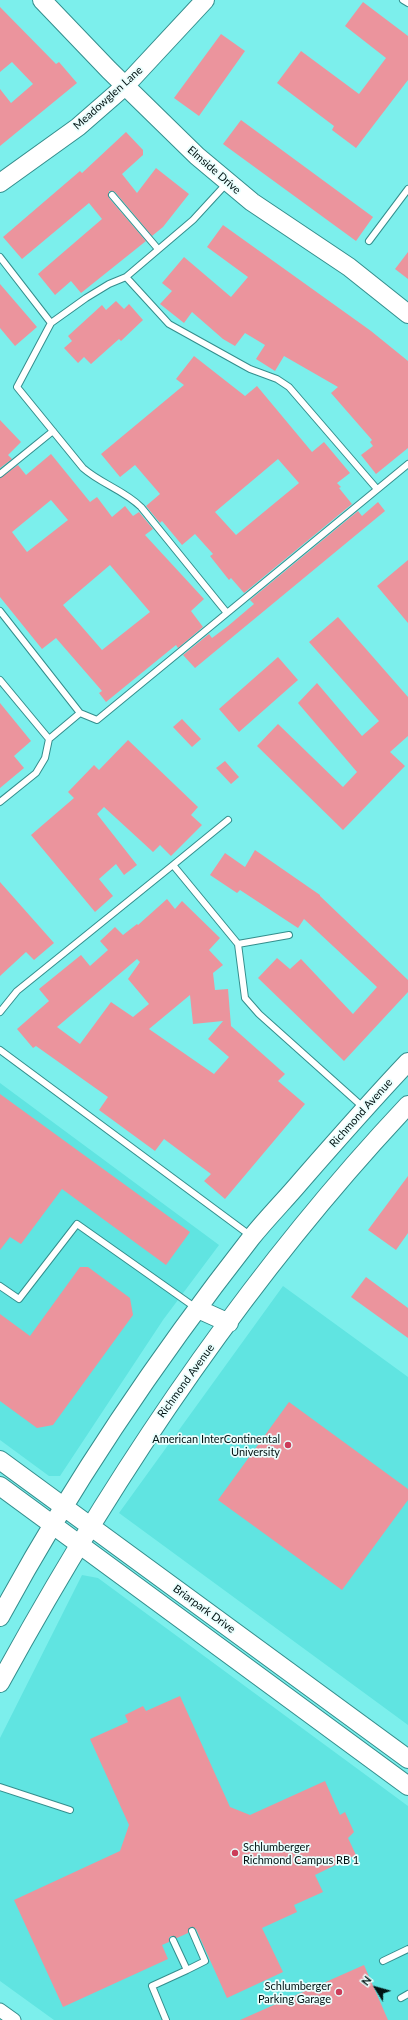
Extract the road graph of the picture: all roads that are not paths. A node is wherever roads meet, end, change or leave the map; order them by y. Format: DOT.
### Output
graph roads {
  1 [pos="42,0"];
  2 [pos="205,0"];
  3 [pos="403,0"];
  4 [pos="408,3"];
  5 [pos="125,86"];
  6 [pos="228,182"];
  7 [pos="0,183"];
  8 [pos="408,189"];
  9 [pos="112,195"];
  10 [pos="369,241"];
  11 [pos="158,249"];
  12 [pos="0,257"];
  13 [pos="126,277"];
  14 [pos="408,314"];
  15 [pos="51,323"];
  16 [pos="53,431"];
  17 [pos="408,464"];
  18 [pos="0,474"];
  19 [pos="377,489"];
  20 [pos="0,612"];
  21 [pos="227,613"];
  22 [pos="0,680"];
  23 [pos="80,714"];
  24 [pos="49,739"];
  25 [pos="0,802"];
  26 [pos="228,820"];
  27 [pos="173,865"];
  28 [pos="289,934"];
  29 [pos="238,944"];
  30 [pos="0,1012"];
  31 [pos="0,1050"];
  32 [pos="408,1062"];
  33 [pos="408,1105"];
  34 [pos="364,1108"];
  35 [pos="386,1129"];
  36 [pos="252,1237"];
  37 [pos="0,1286"];
  38 [pos="198,1309"];
  39 [pos="229,1323"];
  40 [pos="0,1460"];
  41 [pos="0,1486"];
  42 [pos="63,1506"];
  43 [pos="52,1524"];
  44 [pos="91,1525"];
  45 [pos="80,1545"];
  46 [pos="0,1617"];
  47 [pos="0,1683"];
  48 [pos="408,1759"];
  49 [pos="408,1786"];
  50 [pos="0,1787"];
  51 [pos="70,1810"];
  52 [pos="192,1931"];
  53 [pos="173,1940"];
  54 [pos="408,1949"];
  55 [pos="383,1961"];
  56 [pos="187,1970"];
  57 [pos="408,1994"];
  58 [pos="400,1998"];
  59 [pos="0,2010"];
  60 [pos="14,2020"];
  61 [pos="166,2020"];
  1 -- 5 [label="street, Elmside Drive"];
  2 -- 5 [label="street, Meadowglen Lane"];
  3 -- 4 [label="lane"];
  5 -- 6 [label="street, Elmside Drive"];
  5 -- 7 [label="street, Meadowglen Lane"];
  6 -- 11 [label="lane"];
  6 -- 14 [label="street, Elmside Drive"];
  8 -- 10 [label="lane"];
  9 -- 11 [label="lane"];
  11 -- 13 [label="lane"];
  12 -- 15 [label="lane"];
  13 -- 15 [label="lane"];
  13 -- 19 [label="lane"];
  15 -- 16 [label="lane"];
  16 -- 18 [label="lane"];
  16 -- 21 [label="lane"];
  17 -- 19 [label="lane"];
  19 -- 21 [label="lane"];
  20 -- 23 [label="lane"];
  21 -- 23 [label="lane"];
  22 -- 24 [label="lane"];
  23 -- 24 [label="lane"];
  24 -- 25 [label="lane"];
  26 -- 27 [label="lane"];
  27 -- 29 [label="lane"];
  27 -- 30 [label="lane"];
  28 -- 29 [label="lane"];
  29 -- 34 [label="lane"];
  31 -- 36 [label="lane"];
  32 -- 34 [label="street, Richmond Avenue"];
  33 -- 35 [label="street, Richmond Avenue"];
  34 -- 35 [label="street"];
  34 -- 36 [label="street, Richmond Avenue"];
  35 -- 39 [label="street, Richmond Avenue"];
  36 -- 38 [label="street, Richmond Avenue"];
  37 -- 38 [label="lane"];
  38 -- 39 [label="street"];
  38 -- 42 [label="street, Richmond Avenue"];
  39 -- 44 [label="street, Richmond Avenue"];
  40 -- 42 [label="street, Briarpark Drive"];
  41 -- 43 [label="street, Briarpark Drive"];
  42 -- 43 [label="street, Richmond Avenue"];
  42 -- 44 [label="street, Briarpark Drive"];
  43 -- 45 [label="street, Briarpark Drive"];
  43 -- 46 [label="street, Richmond Avenue"];
  44 -- 45 [label="street, Richmond Avenue"];
  44 -- 48 [label="street, Briarpark Drive"];
  45 -- 47 [label="street, Richmond Avenue"];
  45 -- 49 [label="street, Briarpark Drive"];
  50 -- 51 [label="lane"];
  52 -- 56 [label="lane"];
  53 -- 56 [label="lane"];
  54 -- 55 [label="lane"];
  56 -- 61 [label="lane"];
  57 -- 58 [label="lane"];
  59 -- 60 [label="street"];
}
